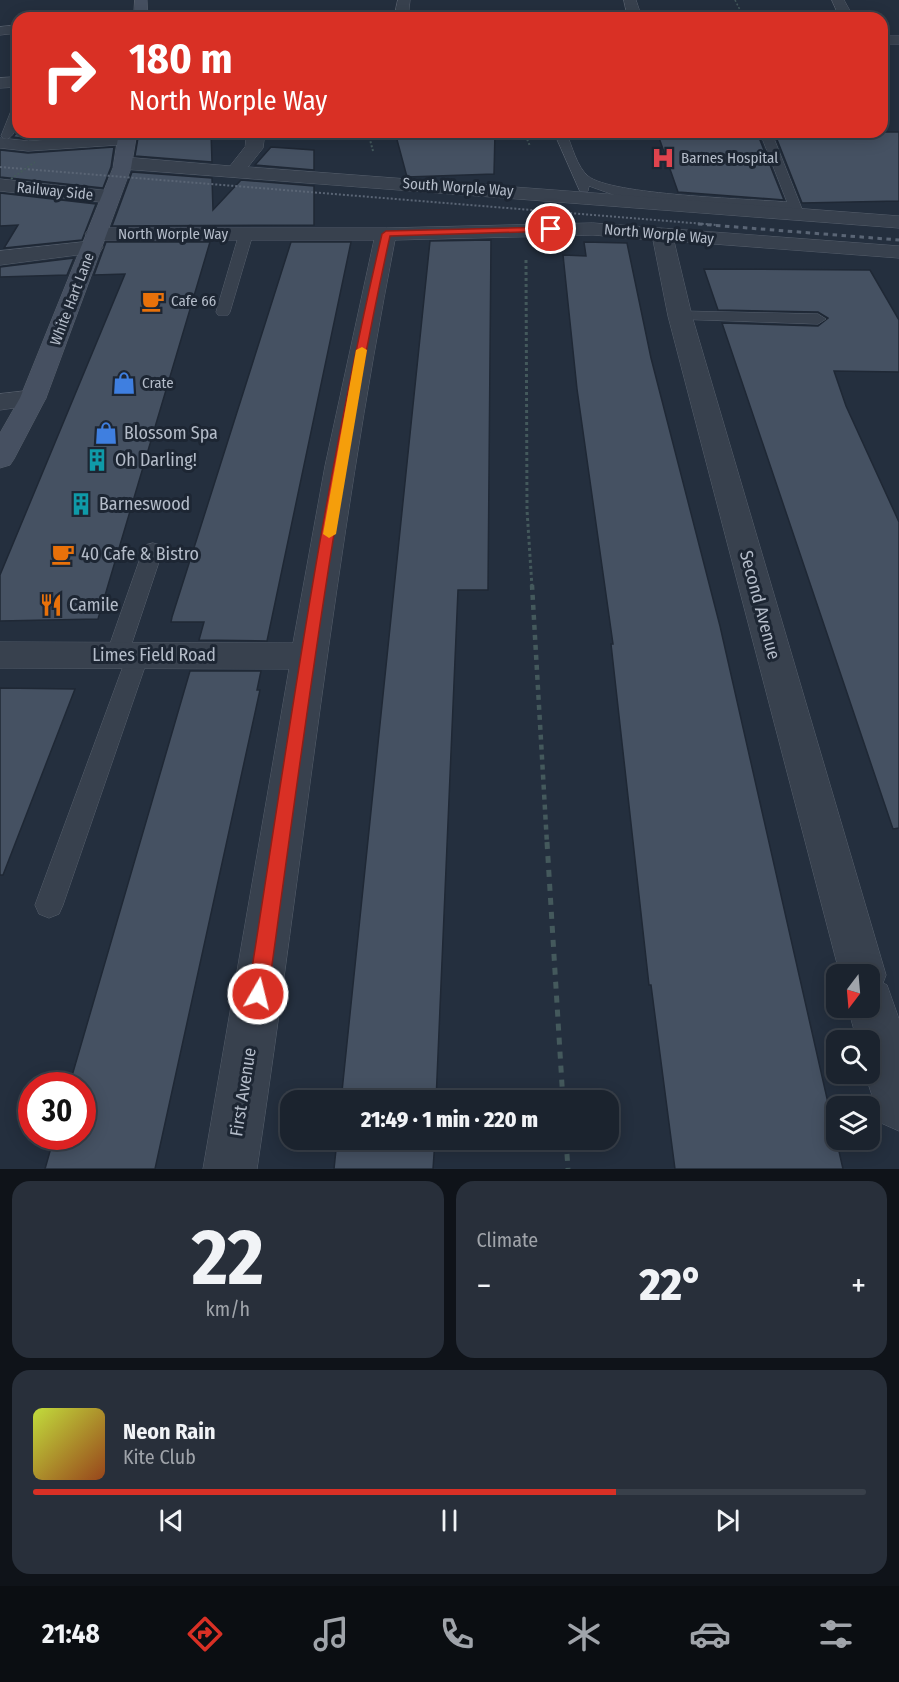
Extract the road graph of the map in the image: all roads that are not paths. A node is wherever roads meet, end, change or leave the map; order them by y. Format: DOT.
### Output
graph roads {
  1 [pos="12,119"];
  2 [pos="107,138"];
  3 [pos="127,138"];
  4 [pos="255,138"];
  5 [pos="563,138"];
  6 [pos="768,138"];
  7 [pos="3,139"];
  8 [pos="123,163"];
  9 [pos="236,170"];
  10 [pos="579,174"];
  11 [pos="5,182"];
  12 [pos="110,197"];
  13 [pos="587,197"];
  14 [pos="796,210"];
  15 [pos="899,222"];
  16 [pos="246,234"];
  17 [pos="386,234"];
  18 [pos="662,234"];
  19 [pos="93,241"];
  20 [pos="899,252"];
  21 [pos="0,258"];
  22 [pos="223,312"];
  23 [pos="680,316"];
  24 [pos="818,319"];
  25 [pos="33,398"];
  26 [pos="0,402"];
  27 [pos="0,459"];
  28 [pos="153,550"];
  29 [pos="0,655"];
  30 [pos="128,655"];
  31 [pos="308,656"];
  32 [pos="49,905"];
  33 [pos="860,964"];
  34 [pos="875,1018"];
  35 [pos="899,1106"];
  36 [pos="230,1169"];
  1 -- 7 [label="lane"];
  2 -- 7 [label="street"];
  3 -- 8 [label="street, White Hart Lane"];
  4 -- 9 [label="street"];
  5 -- 10 [label="lane"];
  6 -- 14 [label="lane"];
  8 -- 9 [label="street, South Worple Way"];
  8 -- 12 [label="street, White Hart Lane"];
  9 -- 13 [label="street, South Worple Way"];
  10 -- 13 [label="lane"];
  10 -- 14 [label="lane"];
  11 -- 12 [label="street, Railway Side"];
  12 -- 19 [label="street, White Hart Lane"];
  13 -- 14 [label="street, South Worple Way"];
  14 -- 15 [label="street, South Worple Way"];
  16 -- 17 [label="street, North Worple Way"];
  16 -- 19 [label="street, North Worple Way"];
  16 -- 22 [label="lane"];
  17 -- 18 [label="street, North Worple Way"];
  17 -- 31 [label="street, First Avenue"];
  18 -- 20 [label="street, North Worple Way"];
  18 -- 23 [label="street, Second Avenue"];
  19 -- 21 [label="street, North Worple Way"];
  19 -- 25 [label="street, White Hart Lane"];
  23 -- 24 [label="lane"];
  23 -- 33 [label="street, Second Avenue"];
  25 -- 26 [label="street"];
  25 -- 27 [label="street, White Hart Lane"];
  28 -- 30 [label="lane"];
  29 -- 30 [label="street, Limes Field Road"];
  30 -- 31 [label="street, Limes Field Road"];
  30 -- 32 [label="lane"];
  31 -- 36 [label="street, First Avenue"];
  34 -- 35 [label="street"];
}
